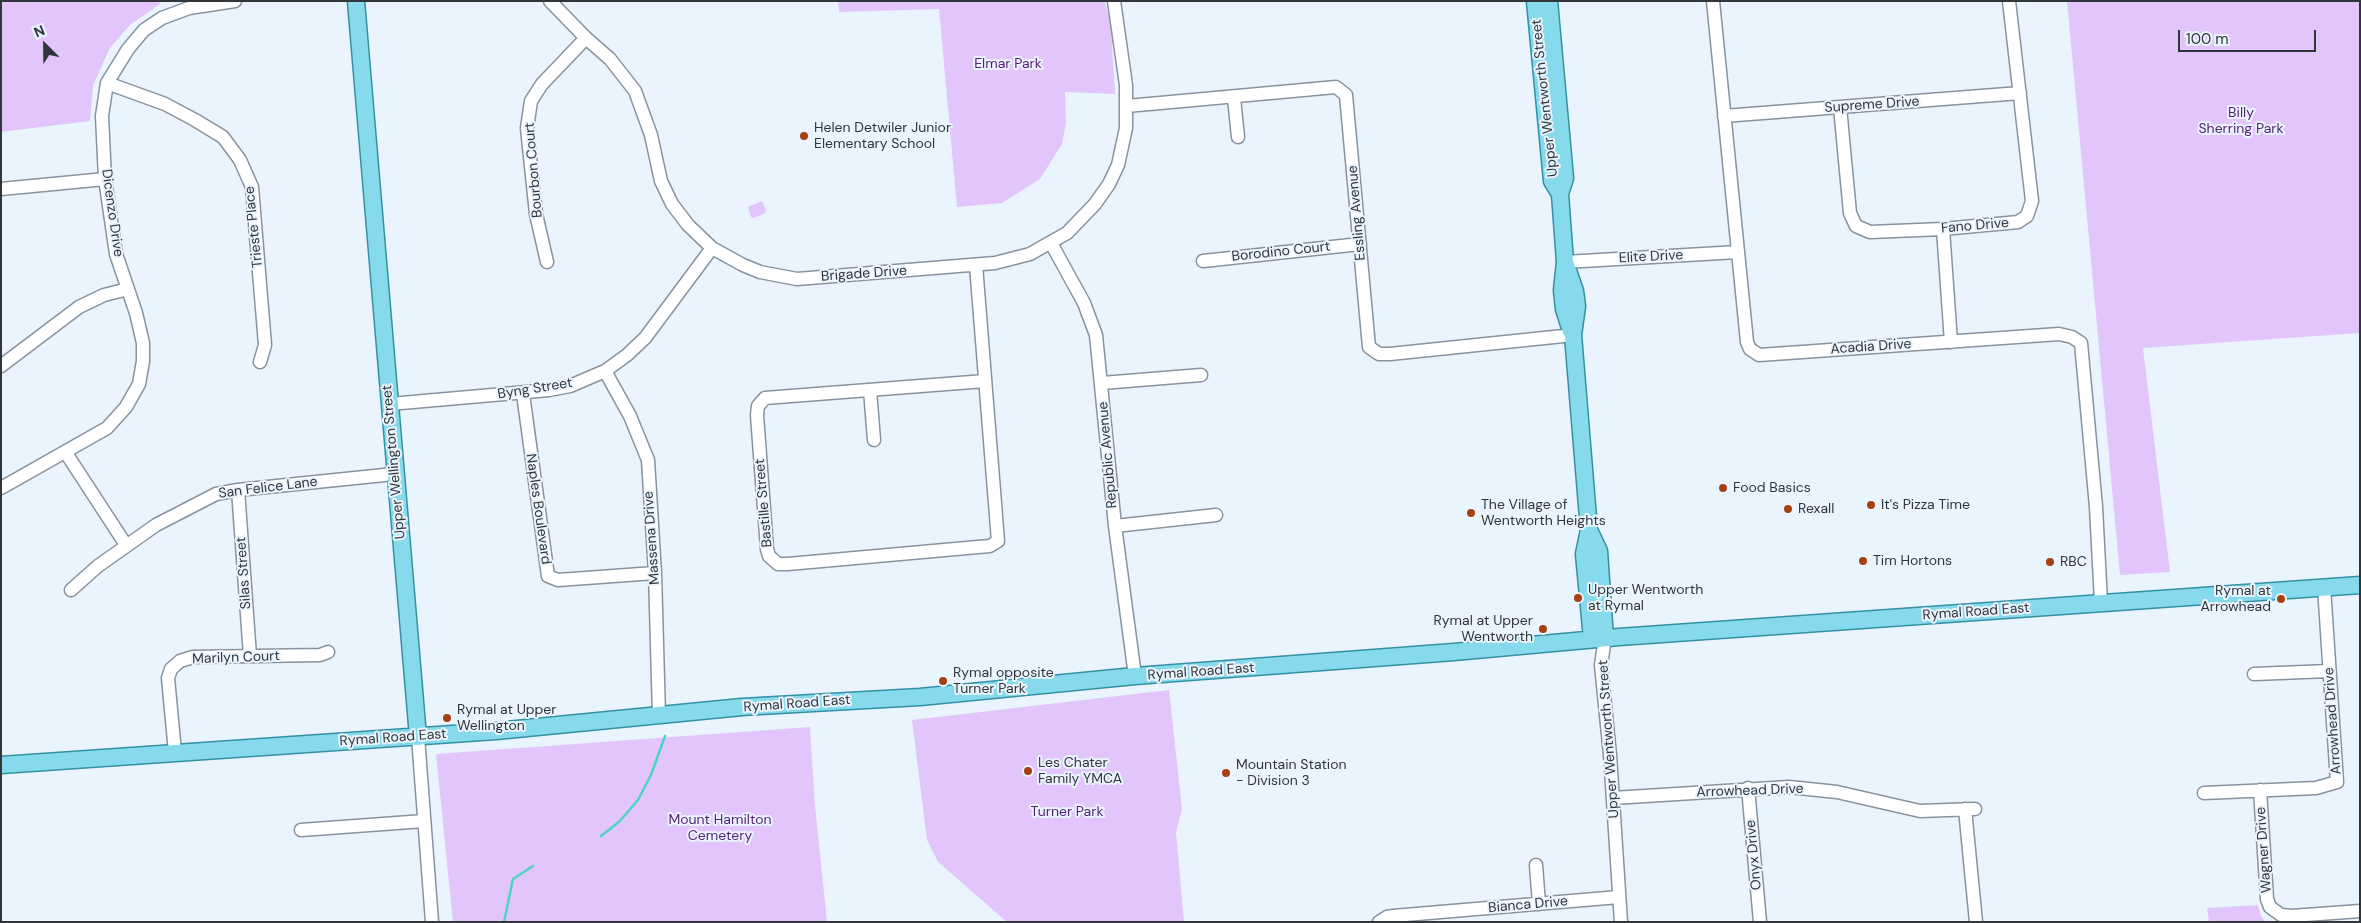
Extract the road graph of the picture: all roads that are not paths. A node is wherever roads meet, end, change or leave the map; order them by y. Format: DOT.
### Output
graph roads {
  1 [pos="235,1"];
  2 [pos="356,1"];
  3 [pos="550,1"];
  4 [pos="1535,1"];
  5 [pos="1549,1"];
  6 [pos="1713,1"];
  7 [pos="2009,1"];
  8 [pos="222,2"];
  9 [pos="1119,3"];
  10 [pos="586,38"];
  11 [pos="108,83"];
  12 [pos="2020,93"];
  13 [pos="1234,98"];
  14 [pos="1127,106"];
  15 [pos="1840,107"];
  16 [pos="1724,116"];
  17 [pos="1238,137"];
  18 [pos="105,179"];
  19 [pos="1,189"];
  20 [pos="1560,194"];
  21 [pos="1943,229"];
  22 [pos="1051,244"];
  23 [pos="1360,244"];
  24 [pos="712,248"];
  25 [pos="1738,252"];
  26 [pos="1203,261"];
  27 [pos="547,262"];
  28 [pos="1565,262"];
  29 [pos="976,265"];
  30 [pos="128,290"];
  31 [pos="1573,335"];
  32 [pos="1951,342"];
  33 [pos="260,362"];
  34 [pos="1,366"];
  35 [pos="605,371"];
  36 [pos="1201,375"];
  37 [pos="985,381"];
  38 [pos="1102,383"];
  39 [pos="870,390"];
  40 [pos="524,394"];
  41 [pos="390,404"];
  42 [pos="874,440"];
  43 [pos="66,453"];
  44 [pos="394,474"];
  45 [pos="1,488"];
  46 [pos="238,490"];
  47 [pos="1216,515"];
  48 [pos="1115,526"];
  49 [pos="126,545"];
  50 [pos="655,573"];
  51 [pos="2360,585"];
  52 [pos="2324,587"];
  53 [pos="71,590"];
  54 [pos="2101,602"];
  55 [pos="1599,638"];
  56 [pos="328,652"];
  57 [pos="250,656"];
  58 [pos="2329,671"];
  59 [pos="2254,674"];
  60 [pos="1135,676"];
  61 [pos="659,716"];
  62 [pos="418,737"];
  63 [pos="175,752"];
  64 [pos="1,765"];
  65 [pos="1748,788"];
  66 [pos="2260,790"];
  67 [pos="2204,793"];
  68 [pos="1613,798"];
  69 [pos="424,821"];
  70 [pos="301,830"];
  71 [pos="1536,864"];
  72 [pos="1619,897"];
  73 [pos="1540,904"];
  74 [pos="2353,915"];
  75 [pos="432,922"];
  76 [pos="1380,922"];
  77 [pos="1621,922"];
  78 [pos="1760,922"];
  79 [pos="1976,922"];
  1 -- 8 [label="street, Dicenzo Drive"];
  2 -- 41 [label="main road, Upper Wellington Street"];
  3 -- 10 [label="street, Brigade Drive"];
  4 -- 20 [label="main road, Upper Wentworth Street"];
  5 -- 20 [label="main road, Upper Wentworth Street"];
  6 -- 16 [label="street, Acadia Drive"];
  7 -- 12 [label="street, Fano Drive"];
  8 -- 11 [label="street, Dicenzo Drive"];
  9 -- 14 [label="street, Brigade Drive"];
  10 -- 24 [label="street, Brigade Drive"];
  10 -- 27 [label="street, Bourbon Court"];
  11 -- 18 [label="street, Dicenzo Drive"];
  11 -- 33 [label="street, Trieste Place"];
  12 -- 15 [label="street, Supreme Drive"];
  12 -- 21 [label="street, Fano Drive"];
  13 -- 14 [label="street, Essling Avenue"];
  13 -- 17 [label="street"];
  13 -- 23 [label="street, Essling Avenue"];
  14 -- 22 [label="street, Brigade Drive"];
  15 -- 16 [label="street, Supreme Drive"];
  15 -- 21 [label="street, Fano Drive"];
  16 -- 25 [label="street, Acadia Drive"];
  18 -- 19 [label="street"];
  18 -- 30 [label="street, Dicenzo Drive"];
  20 -- 28 [label="main road, Upper Wentworth Street"];
  21 -- 32 [label="street"];
  22 -- 29 [label="street, Brigade Drive"];
  22 -- 38 [label="street, Republic Avenue"];
  23 -- 26 [label="street, Borodino Court"];
  23 -- 31 [label="street, Essling Avenue"];
  24 -- 29 [label="street, Brigade Drive"];
  24 -- 35 [label="street, Byng Street"];
  25 -- 28 [label="street, Elite Drive"];
  25 -- 32 [label="street, Acadia Drive"];
  28 -- 31 [label="main road, Upper Wentworth Street"];
  29 -- 37 [label="street, Bastille Street"];
  30 -- 34 [label="street"];
  30 -- 43 [label="street, Dicenzo Drive"];
  31 -- 55 [label="main road, Upper Wentworth Street"];
  32 -- 54 [label="street, Acadia Drive"];
  35 -- 40 [label="street, Byng Street"];
  35 -- 50 [label="street, Massena Drive"];
  36 -- 38 [label="street"];
  37 -- 39 [label="street, Bastille Street"];
  37 -- 39 [label="street, Bastille Street"];
  38 -- 48 [label="street, Republic Avenue"];
  39 -- 42 [label="street"];
  40 -- 41 [label="street, Byng Street"];
  40 -- 50 [label="street, Naples Boulevard"];
  41 -- 44 [label="main road, Upper Wellington Street"];
  43 -- 45 [label="street, Dicenzo Drive"];
  43 -- 49 [label="street"];
  44 -- 46 [label="street, San Felice Lane"];
  44 -- 62 [label="main road, Upper Wellington Street"];
  46 -- 49 [label="street, San Felice Lane"];
  46 -- 57 [label="street, Silas Street"];
  47 -- 48 [label="street"];
  48 -- 60 [label="street, Republic Avenue"];
  49 -- 53 [label="street, San Felice Lane"];
  50 -- 61 [label="street, Massena Drive"];
  51 -- 52 [label="main road, Rymal Road East"];
  52 -- 54 [label="main road, Rymal Road East"];
  52 -- 58 [label="street, Arrowhead Drive"];
  54 -- 55 [label="main road, Rymal Road East"];
  55 -- 60 [label="main road, Rymal Road East"];
  55 -- 68 [label="street, Upper Wentworth Street"];
  56 -- 57 [label="street, Marilyn Court"];
  57 -- 63 [label="street, Marilyn Court"];
  58 -- 59 [label="street"];
  58 -- 66 [label="street, Arrowhead Drive"];
  60 -- 61 [label="main road, Rymal Road East"];
  61 -- 62 [label="main road, Rymal Road East"];
  62 -- 63 [label="main road, Rymal Road East"];
  62 -- 69 [label="street, Upper Wellington Street"];
  63 -- 64 [label="main road, Rymal Road East"];
  65 -- 68 [label="street, Arrowhead Drive"];
  65 -- 78 [label="street, Onyx Drive"];
  65 -- 79 [label="street, Arrowhead Drive"];
  66 -- 67 [label="street, Arrowhead Drive"];
  66 -- 74 [label="street, Wagner Drive"];
  68 -- 72 [label="street, Upper Wentworth Street"];
  69 -- 70 [label="street"];
  69 -- 75 [label="street, Upper Wellington Street"];
  71 -- 73 [label="street"];
  72 -- 73 [label="street, Bianca Drive"];
  72 -- 77 [label="street, Upper Wentworth Street"];
  73 -- 76 [label="street, Bianca Drive"];
}
